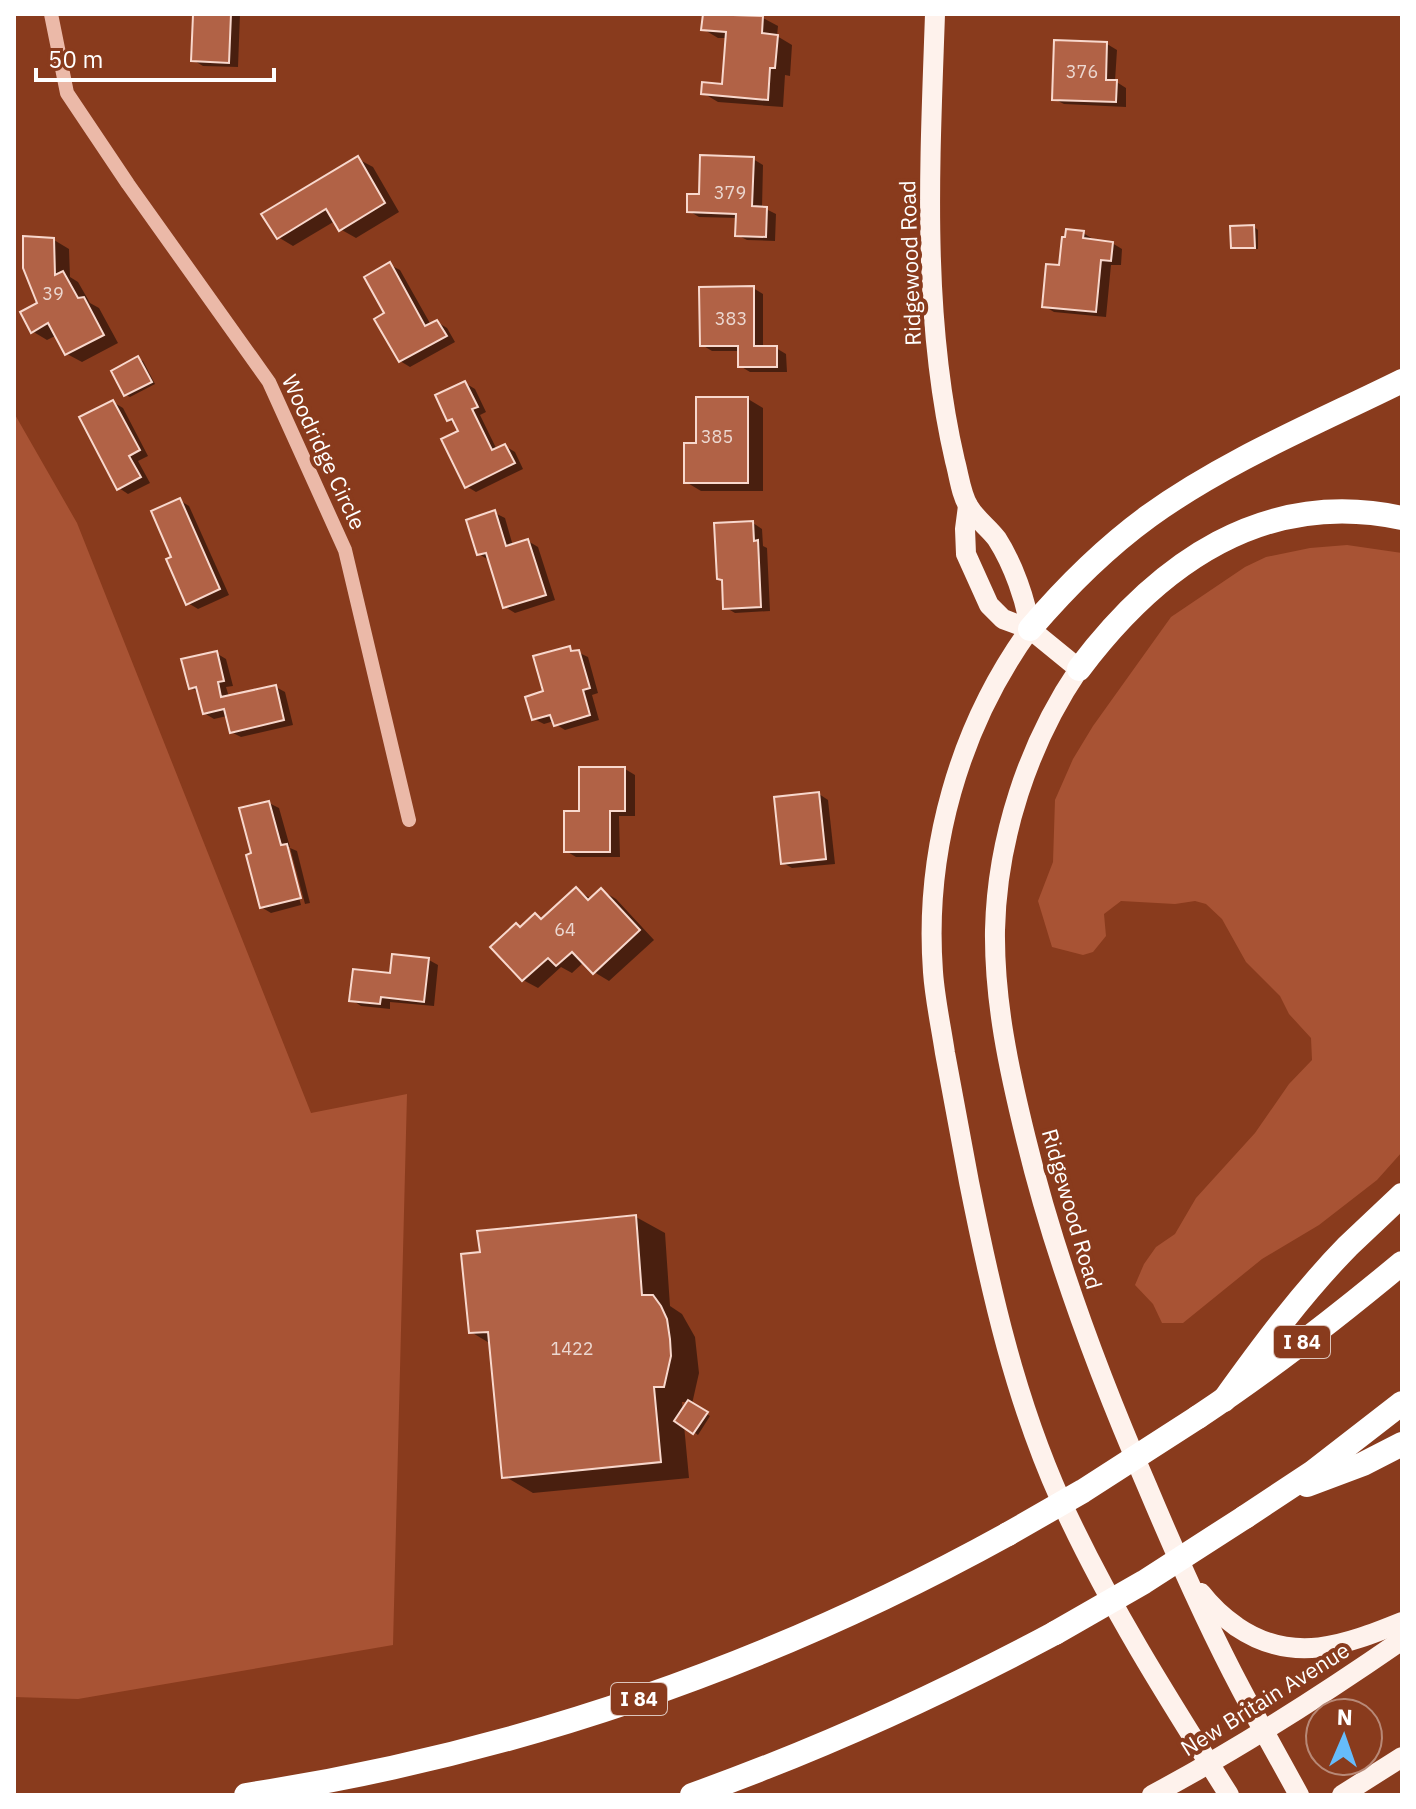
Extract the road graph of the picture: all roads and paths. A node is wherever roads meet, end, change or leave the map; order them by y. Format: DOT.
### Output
graph roads {
  1 [pos="51,14"];
  2 [pos="935,14"];
  3 [pos="1402,381"];
  4 [pos="968,506"];
  5 [pos="1402,518"];
  6 [pos="1030,629"];
  7 [pos="1079,669"];
  8 [pos="409,820"];
  9 [pos="1402,1195"];
  10 [pos="1402,1263"];
  11 [pos="1224,1400"];
  12 [pos="1402,1403"];
  13 [pos="1402,1444"];
  14 [pos="1282,1493"];
  15 [pos="1185,1572"];
  16 [pos="1402,1622"];
  17 [pos="1402,1640"];
  18 [pos="1264,1730"];
  19 [pos="1402,1757"];
  20 [pos="1209,1763"];
  21 [pos="246,1795"];
  22 [pos="692,1795"];
  23 [pos="1152,1795"];
  24 [pos="1229,1795"];
  25 [pos="1299,1795"];
  26 [pos="1342,1795"];
  1 -- 8 [label="street, Woodridge Circle"];
  2 -- 4 [label="main road, Ridgewood Road"];
  3 -- 6 [label="highway"];
  4 -- 6 [label="main road, Ridgewood Road"];
  4 -- 6 [label="main road, Ridgewood Road"];
  5 -- 7 [label="highway"];
  6 -- 7 [label="main road, Ridgewood Road"];
  6 -- 20 [label="main road"];
  7 -- 15 [label="main road, Ridgewood Road"];
  9 -- 11 [label="highway"];
  10 -- 11 [label="highway, I 84"];
  11 -- 21 [label="highway, I 84, bridge"];
  12 -- 14 [label="highway"];
  13 -- 14 [label="highway"];
  14 -- 22 [label="highway, bridge"];
  15 -- 16 [label="main road"];
  15 -- 18 [label="main road, Ridgewood Road"];
  17 -- 18 [label="main road, New Britain Avenue"];
  18 -- 20 [label="main road, New Britain Avenue"];
  18 -- 25 [label="main road, Ridgewood Road"];
  19 -- 26 [label="main road"];
  20 -- 23 [label="main road, New Britain Avenue"];
  20 -- 24 [label="main road"];
}
